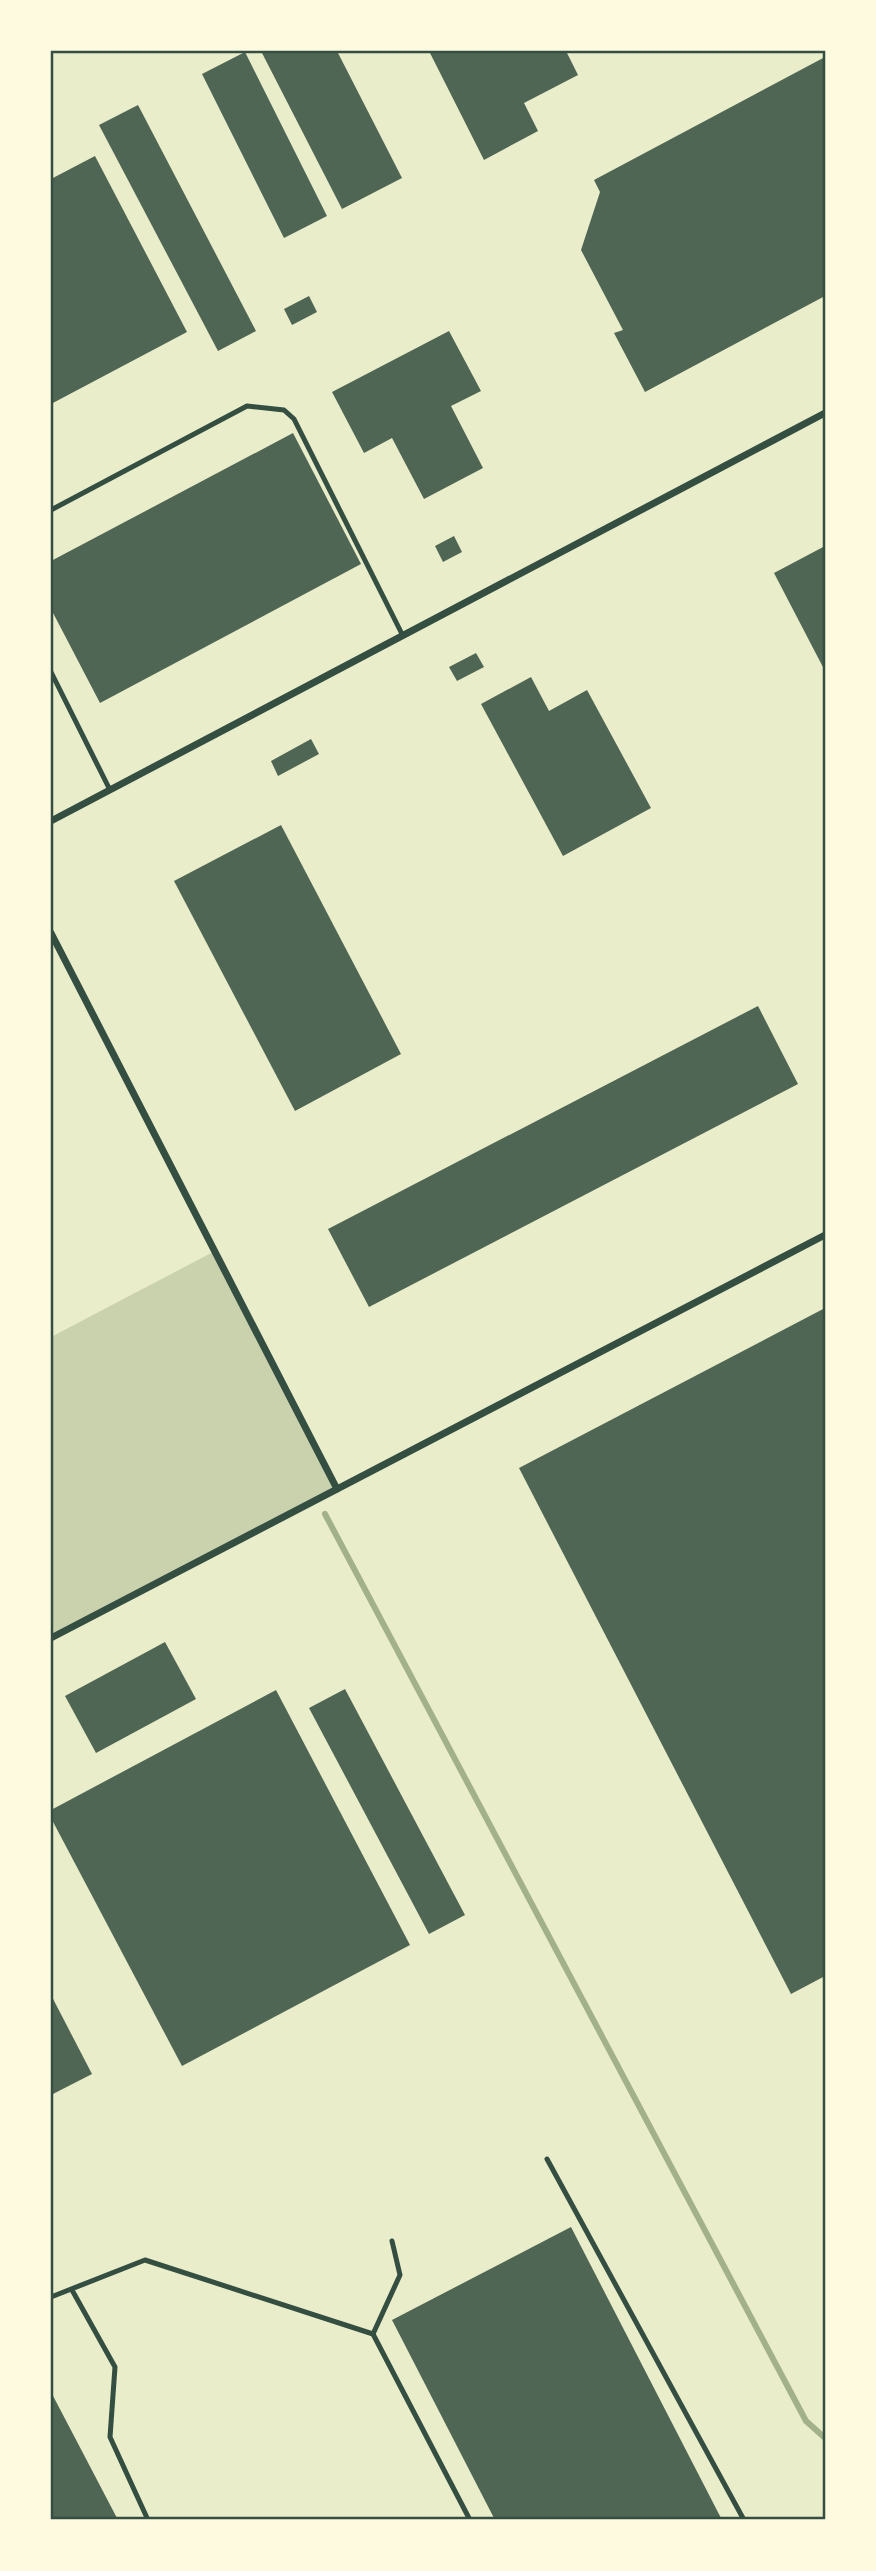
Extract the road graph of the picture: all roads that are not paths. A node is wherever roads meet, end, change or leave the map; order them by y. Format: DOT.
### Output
graph roads {
  1 [pos="825,413"];
  2 [pos="51,510"];
  3 [pos="402,636"];
  4 [pos="51,672"];
  5 [pos="110,790"];
  6 [pos="51,821"];
  7 [pos="51,933"];
  8 [pos="825,1235"];
  9 [pos="337,1489"];
  10 [pos="51,1638"];
  11 [pos="547,2159"];
  12 [pos="392,2241"];
  13 [pos="72,2290"];
  14 [pos="51,2297"];
  15 [pos="373,2334"];
  16 [pos="148,2520"];
  17 [pos="470,2520"];
  18 [pos="744,2520"];
  1 -- 3 [label="street"];
  2 -- 3 [label="lane"];
  3 -- 5 [label="street"];
  4 -- 5 [label="lane"];
  5 -- 6 [label="street"];
  7 -- 9 [label="street"];
  8 -- 9 [label="street"];
  9 -- 10 [label="street"];
  11 -- 18 [label="lane"];
  12 -- 15 [label="lane"];
  13 -- 14 [label="lane"];
  13 -- 15 [label="lane"];
  13 -- 16 [label="lane"];
  15 -- 17 [label="lane"];
}
